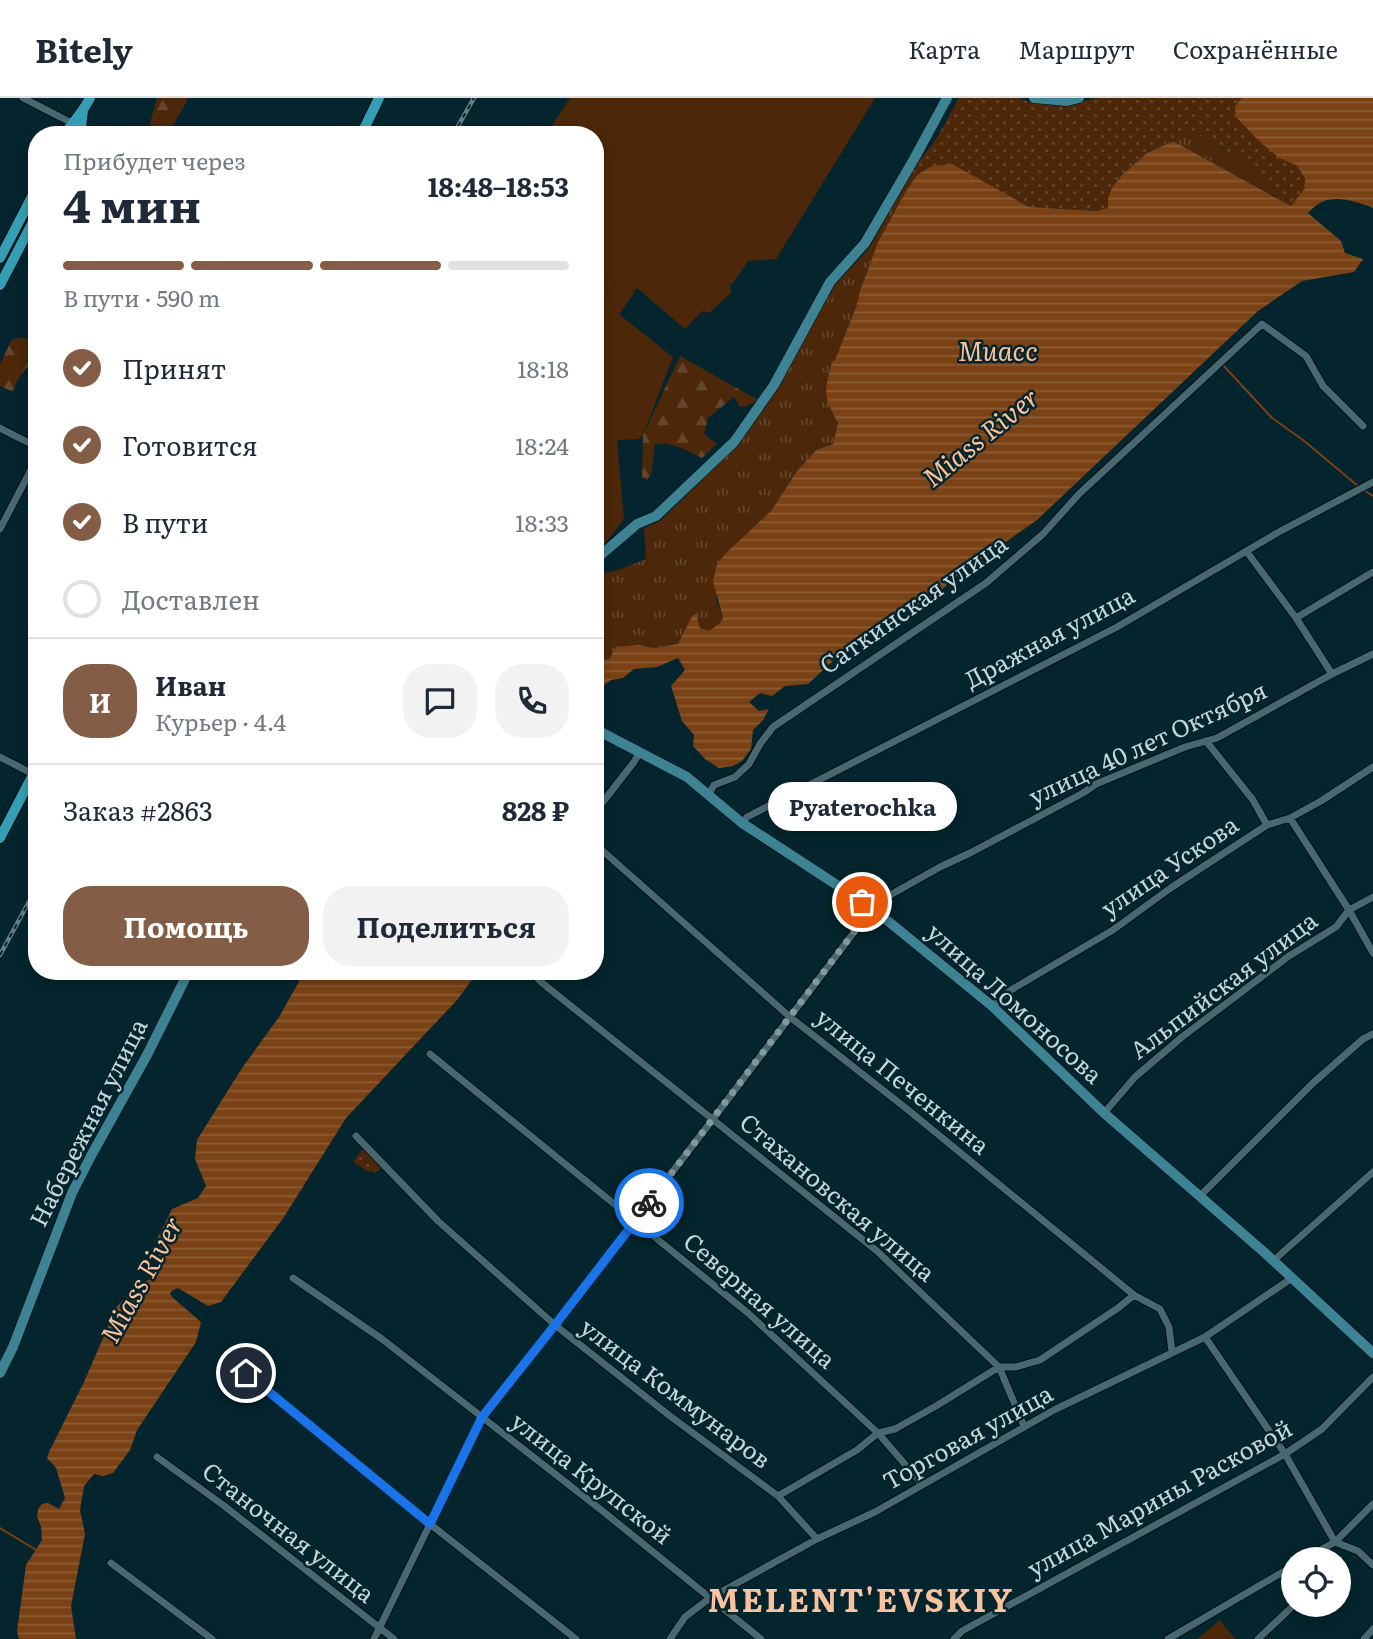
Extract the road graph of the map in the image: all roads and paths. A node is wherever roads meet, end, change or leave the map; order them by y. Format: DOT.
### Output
graph roads {
  1 [pos="23,98"];
  2 [pos="90,98"];
  3 [pos="379,98"];
  4 [pos="947,98"];
  5 [pos="1034,98"];
  6 [pos="1079,98"];
  7 [pos="73,126"];
  8 [pos="78,126"];
  9 [pos="365,126"];
  10 [pos="28,204"];
  11 [pos="28,232"];
  12 [pos="0,258"];
  13 [pos="0,285"];
  14 [pos="1363,426"];
  15 [pos="0,428"];
  16 [pos="28,442"];
  17 [pos="28,475"];
  18 [pos="1373,482"];
  19 [pos="0,529"];
  20 [pos="604,552"];
  21 [pos="1247,552"];
  22 [pos="1373,572"];
  23 [pos="1296,618"];
  24 [pos="1373,653"];
  25 [pos="1332,674"];
  26 [pos="604,734"];
  27 [pos="1206,741"];
  28 [pos="640,752"];
  29 [pos="0,757"];
  30 [pos="28,767"];
  31 [pos="1373,767"];
  32 [pos="28,784"];
  33 [pos="709,794"];
  34 [pos="604,800"];
  35 [pos="1290,818"];
  36 [pos="742,823"];
  37 [pos="1267,825"];
  38 [pos="0,838"];
  39 [pos="604,852"];
  40 [pos="1373,897"];
  41 [pos="872,908"];
  42 [pos="1349,910"];
  43 [pos="1373,953"];
  44 [pos="184,980"];
  45 [pos="540,980"];
  46 [pos="992,1006"];
  47 [pos="790,1017"];
  48 [pos="1373,1034"];
  49 [pos="430,1054"];
  50 [pos="1104,1113"];
  51 [pos="713,1119"];
  52 [pos="356,1136"];
  53 [pos="1373,1171"];
  54 [pos="1199,1197"];
  55 [pos="635,1220"];
  56 [pos="1273,1261"];
  57 [pos="293,1278"];
  58 [pos="1292,1279"];
  59 [pos="1134,1295"];
  60 [pos="555,1325"];
  61 [pos="1205,1337"];
  62 [pos="1172,1352"];
  63 [pos="1373,1353"];
  64 [pos="238,1359"];
  65 [pos="999,1367"];
  66 [pos="0,1373"];
  67 [pos="1373,1377"];
  68 [pos="482,1417"];
  69 [pos="1024,1426"];
  70 [pos="878,1433"];
  71 [pos="1285,1454"];
  72 [pos="157,1457"];
  73 [pos="922,1484"];
  74 [pos="778,1496"];
  75 [pos="1373,1504"];
  76 [pos="430,1524"];
  77 [pos="817,1539"];
  78 [pos="1335,1542"];
  79 [pos="1328,1547"];
  80 [pos="111,1563"];
  81 [pos="1373,1565"];
  82 [pos="1281,1573"];
  83 [pos="709,1598"];
  84 [pos="1281,1617"];
  85 [pos="379,1628"];
  86 [pos="1373,1629"];
  87 [pos="212,1639"];
  88 [pos="374,1639"];
  89 [pos="394,1639"];
  90 [pos="576,1639"];
  91 [pos="670,1639"];
  92 [pos="761,1639"];
  93 [pos="954,1639"];
  94 [pos="1168,1639"];
  95 [pos="1258,1639"];
  96 [pos="1364,1639"];
  1 -- 7 [label="street"];
  2 -- 8 [label="main road"];
  3 -- 9 [label="main road"];
  4 -- 20 [label="street"];
  5 -- 6 [label="street"];
  10 -- 12 [label="main road"];
  11 -- 13 [label="main road"];
  14 -- 33 [label="street, Саткинская улица"];
  15 -- 16 [label="street"];
  17 -- 19 [label="street"];
  18 -- 21 [label="street, Дражная улица"];
  21 -- 23 [label="street"];
  21 -- 36 [label="street, Дражная улица"];
  22 -- 23 [label="street"];
  23 -- 25 [label="street"];
  24 -- 25 [label="street, улица 40 лет Октября"];
  25 -- 27 [label="street, улица 40 лет Октября"];
  26 -- 28 [label="street, улица Ломоносова"];
  27 -- 37 [label="street"];
  27 -- 41 [label="street, улица 40 лет Октября"];
  28 -- 33 [label="street, улица Ломоносова"];
  28 -- 34 [label="street"];
  29 -- 30 [label="street"];
  31 -- 35 [label="street, улица Ускова"];
  32 -- 38 [label="main road"];
  33 -- 36 [label="street, улица Ломоносова"];
  35 -- 37 [label="street, улица Ускова"];
  35 -- 42 [label="street"];
  36 -- 41 [label="street, улица Ломоносова"];
  37 -- 46 [label="street, улица Ускова"];
  39 -- 47 [label="street, улица Печенкина"];
  40 -- 42 [label="street, Альпийская улица"];
  41 -- 46 [label="street, улица Ломоносова"];
  41 -- 47 [label="street, улица 40 лет Октября"];
  42 -- 43 [label="street"];
  42 -- 50 [label="street, Альпийская улица"];
  44 -- 66 [label="street, Набережная улица"];
  45 -- 51 [label="street, Стахановская улица"];
  46 -- 50 [label="street, улица Ломоносова"];
  47 -- 51 [label="street, улица 40 лет Октября"];
  47 -- 59 [label="street, улица Печенкина"];
  48 -- 54 [label="street"];
  49 -- 55 [label="street, Северная улица"];
  50 -- 54 [label="street, улица Ломоносова"];
  51 -- 55 [label="street, улица 40 лет Октября"];
  51 -- 65 [label="street, Стахановская улица"];
  52 -- 60 [label="street, улица Коммунаров"];
  53 -- 56 [label="street"];
  54 -- 56 [label="street, улица Ломоносова"];
  55 -- 60 [label="street, улица 40 лет Октября"];
  55 -- 70 [label="street, Северная улица"];
  56 -- 58 [label="street, улица Ломоносова"];
  57 -- 68 [label="street, улица Крупской"];
  58 -- 61 [label="street, Торговая улица"];
  58 -- 63 [label="street, улица Ломоносова"];
  59 -- 62 [label="street, улица Печенкина"];
  59 -- 65 [label="street"];
  60 -- 68 [label="street, улица 40 лет Октября"];
  60 -- 74 [label="street, улица Коммунаров"];
  61 -- 62 [label="street, Торговая улица"];
  61 -- 71 [label="street"];
  62 -- 69 [label="street, Торговая улица"];
  64 -- 76 [label="street"];
  65 -- 69 [label="street, Стахановская улица"];
  65 -- 70 [label="street"];
  67 -- 71 [label="street, улица Марины Расковой"];
  68 -- 76 [label="street, улица 40 лет Октября"];
  68 -- 83 [label="street, улица Крупской"];
  69 -- 73 [label="street, Торговая улица"];
  70 -- 73 [label="street, Северная улица"];
  70 -- 74 [label="street"];
  71 -- 78 [label="street"];
  71 -- 93 [label="street, улица Марины Расковой"];
  72 -- 85 [label="street, Станочная улица"];
  73 -- 77 [label="street, Торговая улица"];
  74 -- 77 [label="street, улица Коммунаров"];
  75 -- 78 [label="street"];
  76 -- 85 [label="street, улица 40 лет Октября"];
  76 -- 90 [label="street"];
  77 -- 83 [label="street, Торговая улица"];
  78 -- 79 [label="street"];
  78 -- 81 [label="street"];
  80 -- 87 [label="street"];
  82 -- 94 [label="street"];
  83 -- 91 [label="street, Торговая улица"];
  83 -- 92 [label="street, улица Крупской"];
  84 -- 95 [label="street"];
  85 -- 88 [label="street, улица 40 лет Октября"];
  85 -- 89 [label="street, Станочная улица"];
  86 -- 96 [label="street"];
}
